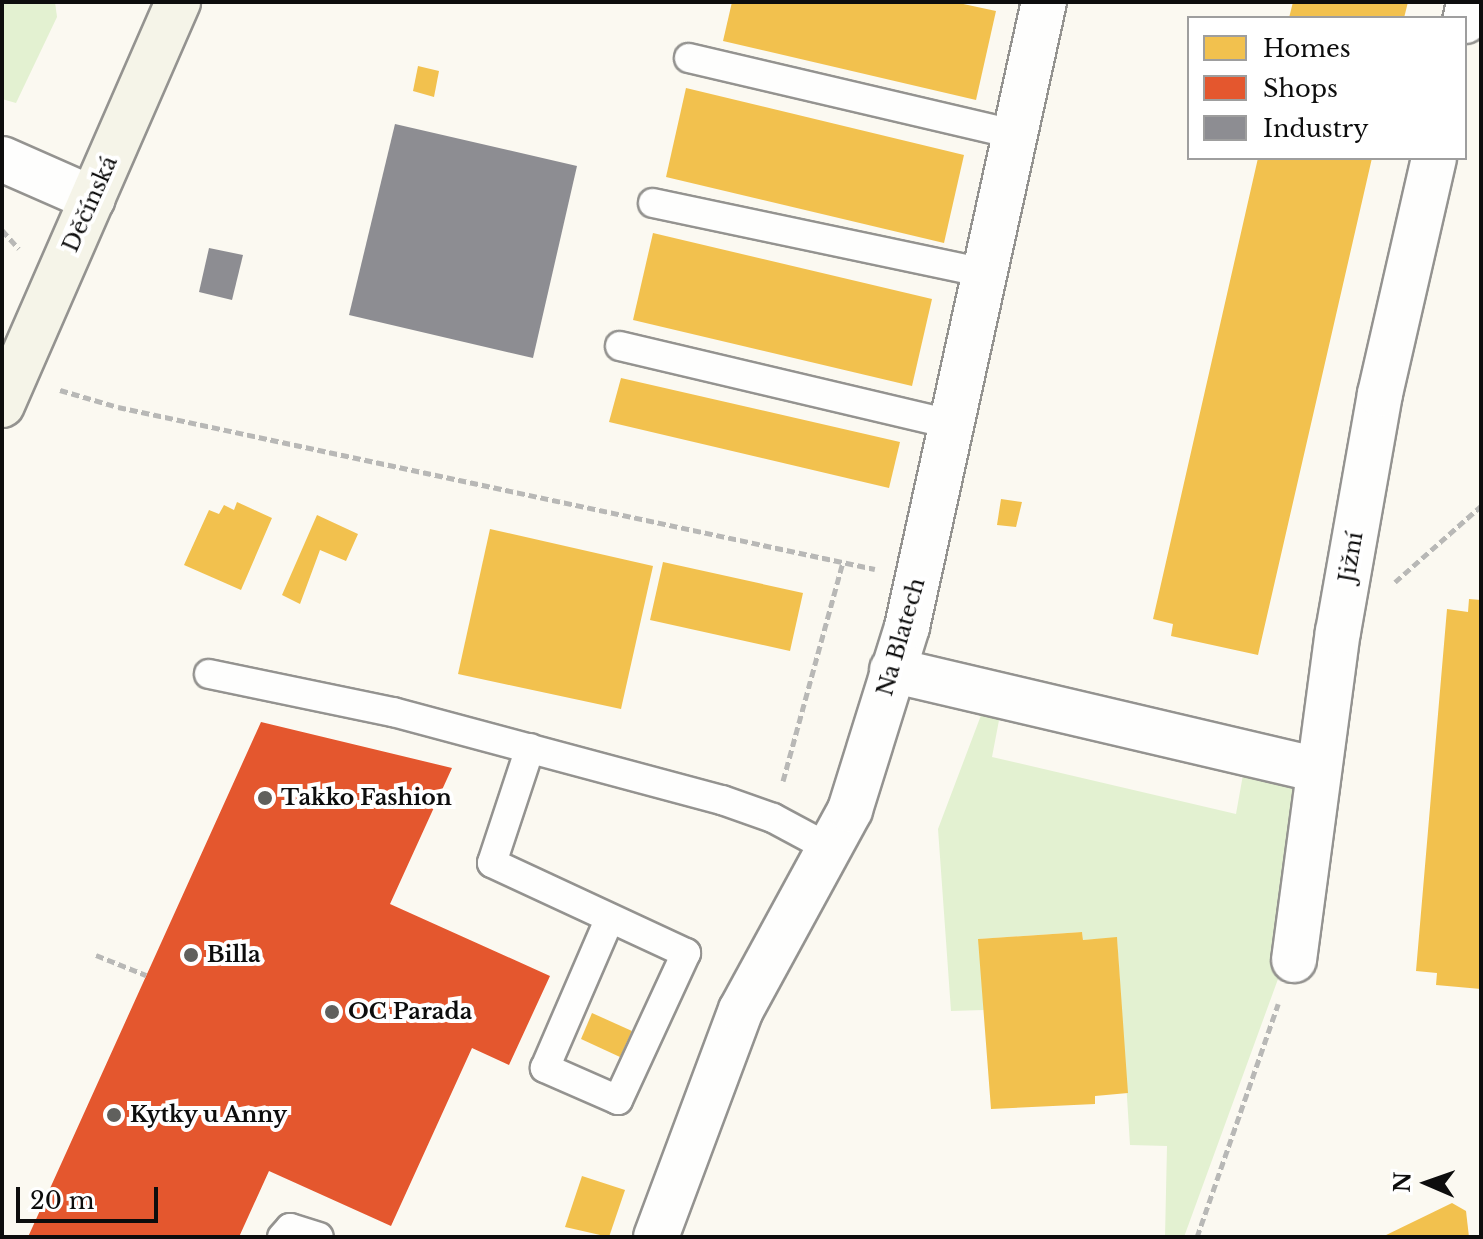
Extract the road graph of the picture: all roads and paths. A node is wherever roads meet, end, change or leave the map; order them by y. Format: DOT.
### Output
graph roads {
  1 [pos="178,2"];
  2 [pos="1044,2"];
  3 [pos="689,58"];
  4 [pos="1014,134"];
  5 [pos="2,159"];
  6 [pos="1434,160"];
  7 [pos="93,199"];
  8 [pos="653,203"];
  9 [pos="984,273"];
  10 [pos="620,346"];
  11 [pos="99,402"];
  12 [pos="2,405"];
  13 [pos="950,424"];
  14 [pos="1481,506"];
  15 [pos="1338,632"];
  16 [pos="892,670"];
  17 [pos="209,674"];
  18 [pos="530,748"];
  19 [pos="1315,769"];
  20 [pos="773,818"];
  21 [pos="829,848"];
  22 [pos="610,918"];
  23 [pos="96,955"];
  24 [pos="1294,960"];
  25 [pos="146,975"];
  26 [pos="282,1237"];
  27 [pos="319,1237"];
  28 [pos="656,1237"];
  29 [pos="1197,1237"];
  1 -- 7 [label="main road, Děčínská"];
  2 -- 4 [label="street, Na Blatech"];
  3 -- 4 [label="lane"];
  4 -- 9 [label="street, Na Blatech"];
  5 -- 7 [label="street"];
  6 -- 15 [label="street, Jižní"];
  7 -- 12 [label="main road, Děčínská"];
  8 -- 9 [label="lane"];
  9 -- 13 [label="street, Na Blatech"];
  10 -- 13 [label="lane"];
  11 -- 20 [label="path"];
  13 -- 16 [label="street, Na Blatech"];
  14 -- 15 [label="path"];
  15 -- 19 [label="street, Jižní"];
  16 -- 19 [label="street"];
  16 -- 21 [label="street, Na Blatech"];
  17 -- 18 [label="lane"];
  18 -- 20 [label="lane"];
  18 -- 22 [label="lane"];
  19 -- 24 [label="street, Jižní"];
  20 -- 21 [label="lane"];
  21 -- 28 [label="street, Na Blatech"];
  22 -- 22 [label="lane"];
  23 -- 25 [label="path"];
  24 -- 29 [label="path"];
  26 -- 27 [label="lane"];
}
